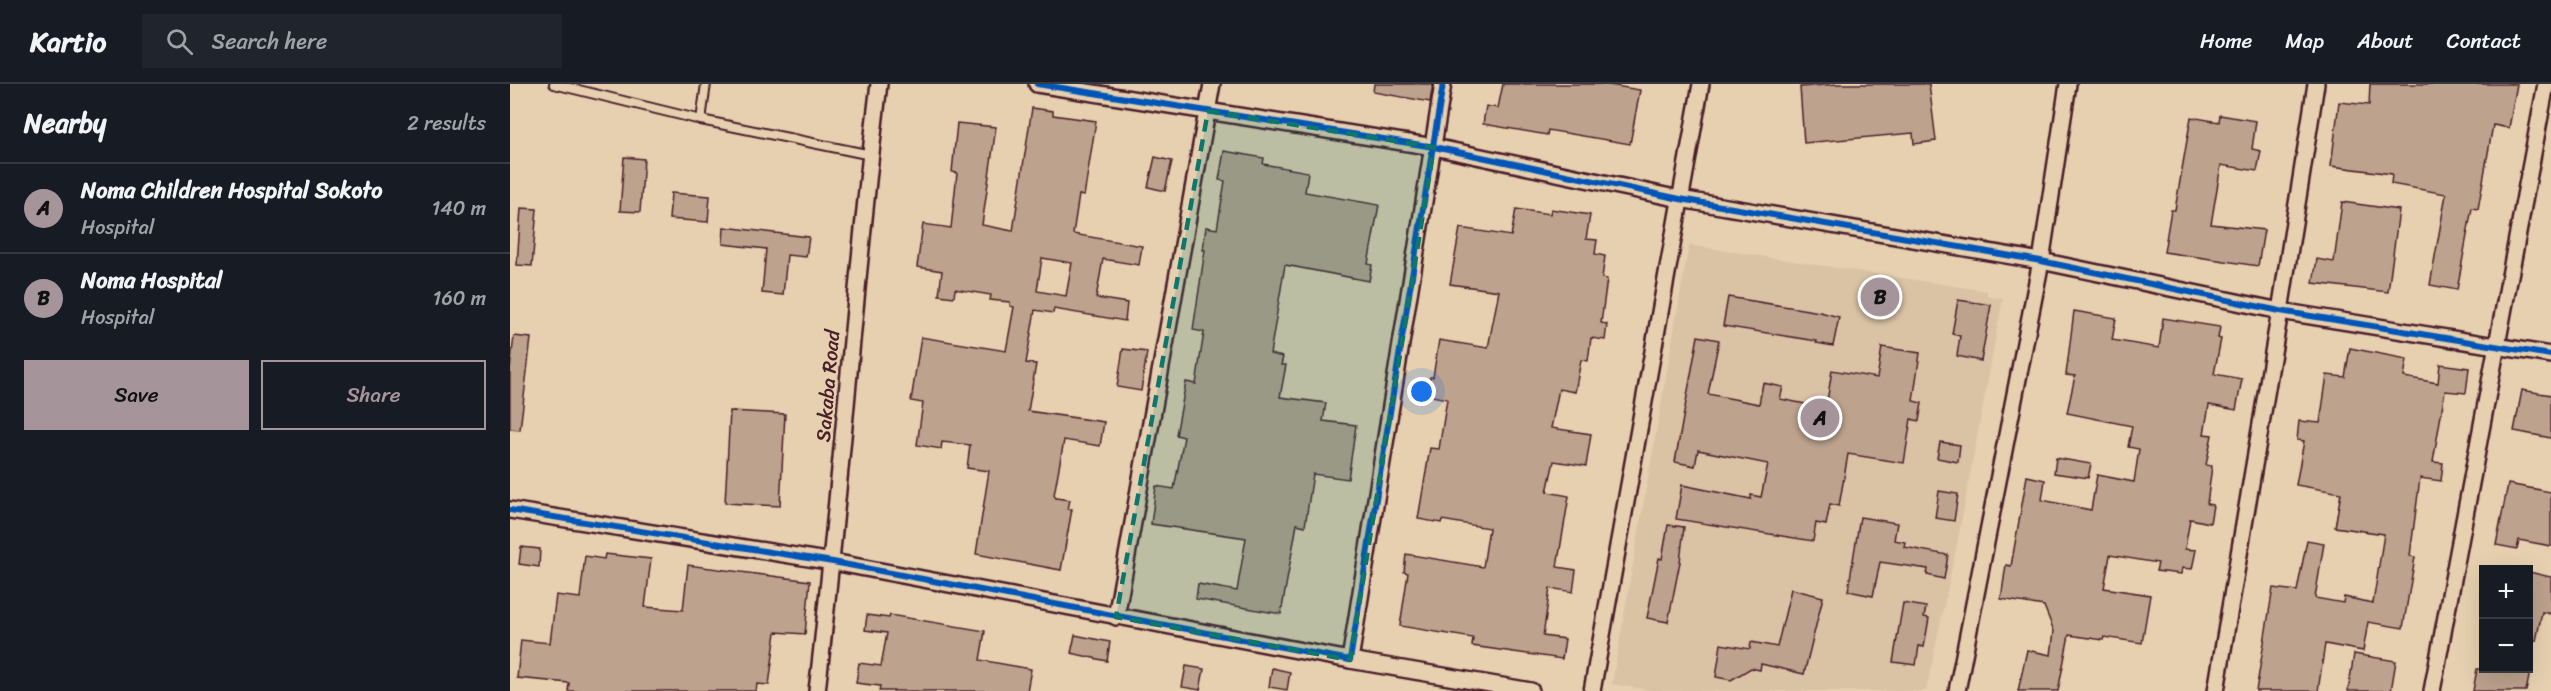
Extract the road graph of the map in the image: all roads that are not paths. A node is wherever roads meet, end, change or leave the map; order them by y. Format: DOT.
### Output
graph roads {
  1 [pos="554,84"];
  2 [pos="706,84"];
  3 [pos="879,84"];
  4 [pos="1037,84"];
  5 [pos="1212,84"];
  6 [pos="1443,84"];
  7 [pos="1701,84"];
  8 [pos="2068,84"];
  9 [pos="2316,84"];
  10 [pos="2546,84"];
  11 [pos="1113,90"];
  12 [pos="1208,111"];
  13 [pos="701,120"];
  14 [pos="1434,147"];
  15 [pos="871,155"];
  16 [pos="1680,199"];
  17 [pos="2041,261"];
  18 [pos="2280,311"];
  19 [pos="2497,345"];
  20 [pos="2551,355"];
  21 [pos="510,510"];
  22 [pos="832,562"];
  23 [pos="1116,617"];
  24 [pos="1350,660"];
  25 [pos="817,691"];
  26 [pos="1531,691"];
  27 [pos="1592,691"];
  28 [pos="1957,691"];
  29 [pos="2216,691"];
  30 [pos="2432,691"];
  1 -- 13 [label="lane"];
  2 -- 13 [label="lane"];
  3 -- 15 [label="street, Sakaba Road"];
  4 -- 11 [label="street"];
  5 -- 12 [label="street"];
  6 -- 14 [label="street"];
  7 -- 16 [label="street"];
  8 -- 17 [label="street"];
  9 -- 18 [label="street"];
  10 -- 19 [label="street"];
  11 -- 12 [label="street"];
  12 -- 14 [label="street"];
  12 -- 23 [label="street"];
  13 -- 15 [label="lane"];
  14 -- 16 [label="street"];
  14 -- 24 [label="street"];
  15 -- 22 [label="street, Sakaba Road"];
  16 -- 17 [label="street"];
  16 -- 27 [label="street"];
  17 -- 18 [label="street"];
  17 -- 28 [label="street"];
  18 -- 19 [label="street"];
  18 -- 29 [label="street"];
  19 -- 20 [label="street"];
  19 -- 30 [label="street"];
  21 -- 22 [label="street"];
  22 -- 23 [label="street"];
  22 -- 25 [label="street, Sakaba Road"];
  23 -- 24 [label="street"];
  24 -- 26 [label="street"];
}
